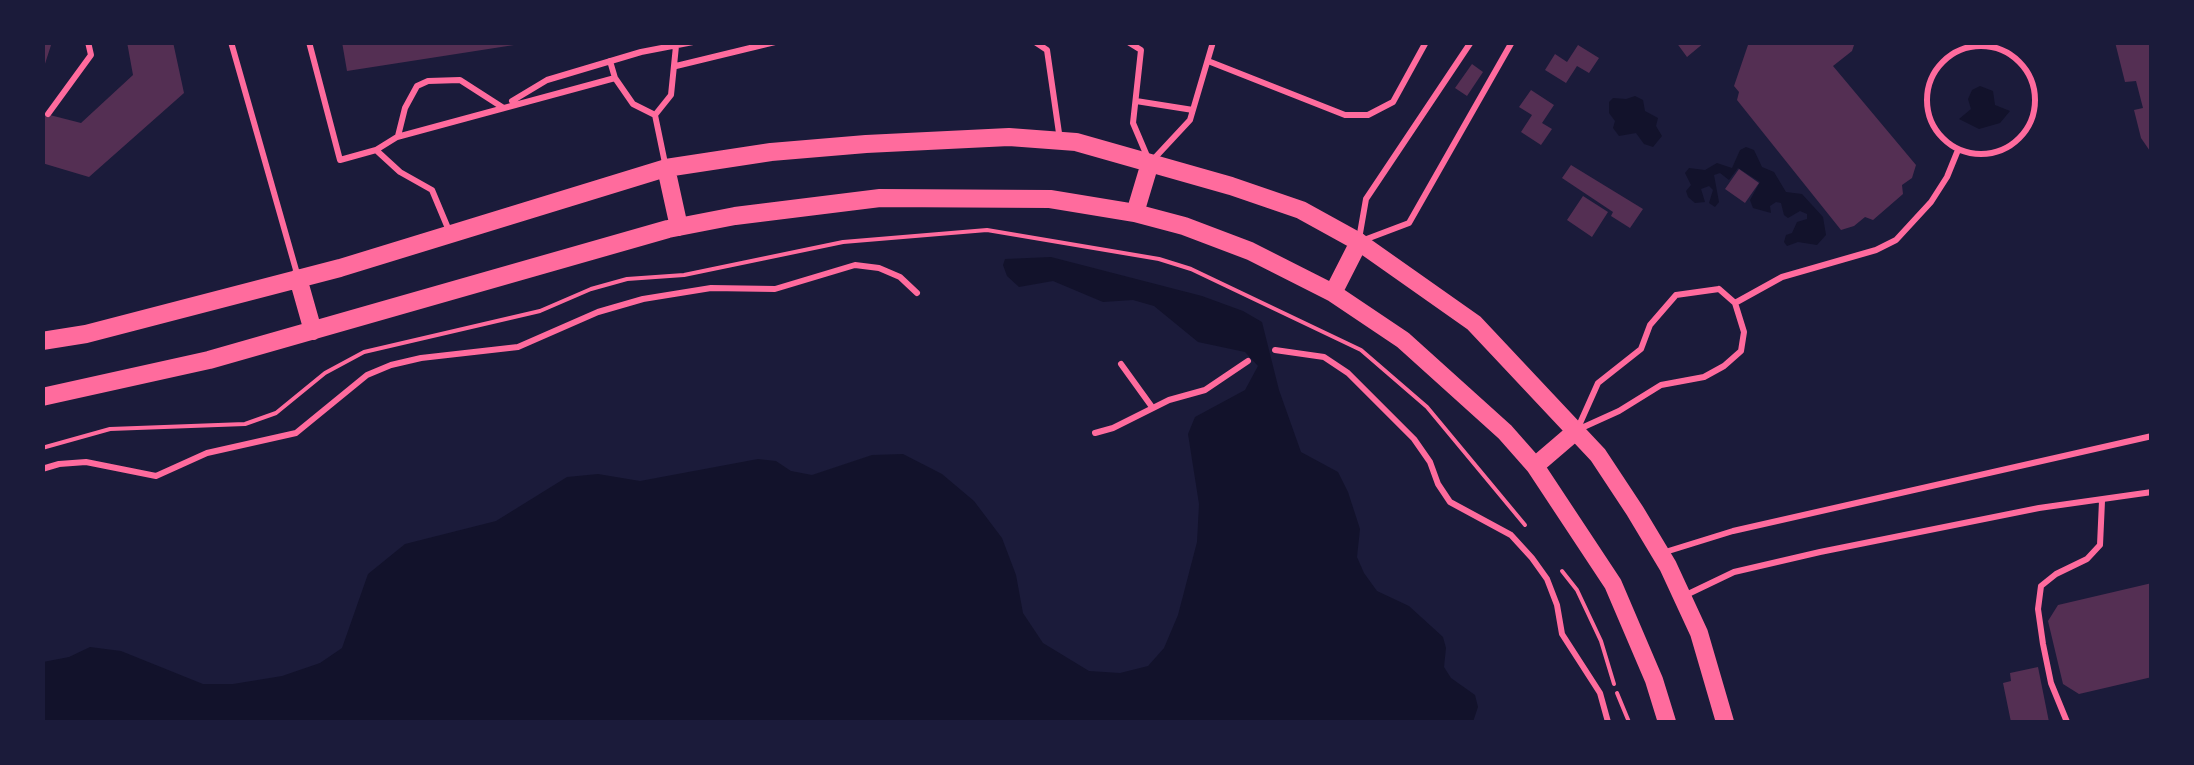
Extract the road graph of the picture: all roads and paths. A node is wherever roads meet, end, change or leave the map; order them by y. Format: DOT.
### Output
graph roads {
  1 [pos="88,42"];
  2 [pos="231,42"];
  3 [pos="309,42"];
  4 [pos="693,42"];
  5 [pos="774,42"];
  6 [pos="1035,42"];
  7 [pos="1128,42"];
  8 [pos="1213,42"];
  9 [pos="1426,42"];
  10 [pos="1471,42"];
  11 [pos="1512,42"];
  12 [pos="1996,45"];
  13 [pos="676,46"];
  14 [pos="1142,46"];
  15 [pos="610,61"];
  16 [pos="1208,61"];
  17 [pos="676,66"];
  18 [pos="616,78"];
  19 [pos="1136,101"];
  20 [pos="502,107"];
  21 [pos="1193,110"];
  22 [pos="48,114"];
  23 [pos="656,115"];
  24 [pos="397,137"];
  25 [pos="1060,141"];
  26 [pos="376,150"];
  27 [pos="1958,150"];
  28 [pos="1155,164"];
  29 [pos="666,168"];
  30 [pos="1135,213"];
  31 [pos="679,228"];
  32 [pos="451,234"];
  33 [pos="1358,242"];
  34 [pos="298,278"];
  35 [pos="1334,292"];
  36 [pos="917,293"];
  37 [pos="1735,303"];
  38 [pos="313,331"];
  39 [pos="42,341"];
  40 [pos="1275,350"];
  41 [pos="1248,362"];
  42 [pos="1121,364"];
  43 [pos="42,397"];
  44 [pos="1152,407"];
  45 [pos="1577,430"];
  46 [pos="1094,433"];
  47 [pos="2152,436"];
  48 [pos="42,448"];
  49 [pos="1536,466"];
  50 [pos="42,469"];
  51 [pos="2152,492"];
  52 [pos="2102,501"];
  53 [pos="1529,531"];
  54 [pos="1660,553"];
  55 [pos="1553,561"];
  56 [pos="1682,596"];
  57 [pos="1608,722"];
  58 [pos="1628,722"];
  59 [pos="1666,722"];
  60 [pos="1725,722"];
  61 [pos="2067,722"];
  1 -- 22 [label="lane"];
  2 -- 34 [label="lane"];
  3 -- 26 [label="lane"];
  4 -- 13 [label="lane"];
  5 -- 17 [label="lane"];
  6 -- 25 [label="lane"];
  7 -- 14 [label="lane"];
  8 -- 16 [label="lane"];
  9 -- 16 [label="lane"];
  10 -- 33 [label="lane"];
  11 -- 33 [label="lane"];
  12 -- 27 [label="lane"];
  12 -- 27 [label="lane"];
  13 -- 15 [label="lane"];
  13 -- 17 [label="lane"];
  14 -- 19 [label="lane"];
  15 -- 18 [label="lane"];
  15 -- 20 [label="lane"];
  16 -- 21 [label="lane"];
  17 -- 23 [label="lane"];
  18 -- 20 [label="lane"];
  18 -- 23 [label="lane"];
  19 -- 21 [label="lane"];
  19 -- 28 [label="lane"];
  20 -- 24 [label="lane"];
  20 -- 24 [label="lane"];
  21 -- 28 [label="lane"];
  23 -- 29 [label="lane"];
  24 -- 26 [label="lane"];
  25 -- 28 [label="street"];
  25 -- 29 [label="street"];
  26 -- 32 [label="lane"];
  27 -- 37 [label="lane"];
  28 -- 30 [label="street"];
  28 -- 33 [label="street"];
  29 -- 31 [label="street"];
  29 -- 32 [label="street"];
  30 -- 31 [label="street"];
  30 -- 35 [label="street"];
  31 -- 38 [label="street"];
  32 -- 34 [label="street"];
  33 -- 35 [label="street"];
  33 -- 45 [label="street"];
  34 -- 38 [label="street"];
  34 -- 39 [label="street"];
  35 -- 49 [label="street"];
  36 -- 50 [label="lane"];
  37 -- 45 [label="lane"];
  37 -- 45 [label="lane"];
  38 -- 43 [label="street"];
  40 -- 57 [label="lane"];
  41 -- 44 [label="lane"];
  42 -- 44 [label="lane"];
  44 -- 46 [label="lane"];
  45 -- 49 [label="street"];
  45 -- 54 [label="street"];
  47 -- 54 [label="lane"];
  48 -- 53 [label="path"];
  49 -- 59 [label="street"];
  51 -- 52 [label="lane"];
  52 -- 56 [label="lane"];
  52 -- 61 [label="lane"];
  54 -- 56 [label="street"];
  55 -- 58 [label="path"];
  56 -- 60 [label="street"];
}
